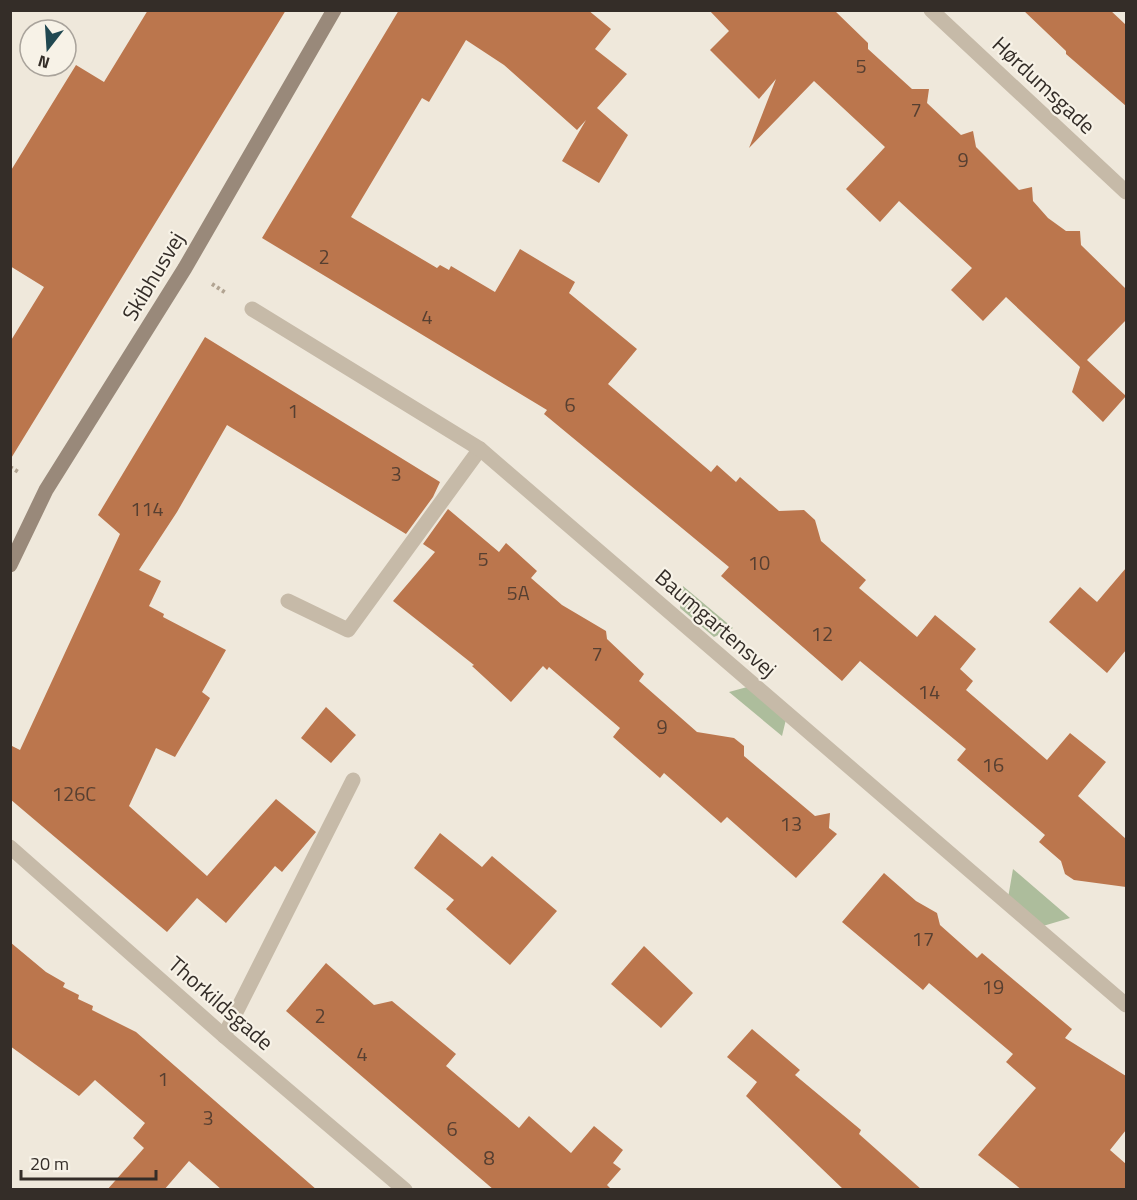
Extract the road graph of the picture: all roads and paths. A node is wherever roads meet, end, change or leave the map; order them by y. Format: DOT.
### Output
graph roads {
  1 [pos="334,10"];
  2 [pos="931,10"];
  3 [pos="1126,192"];
  4 [pos="185,268"];
  5 [pos="252,309"];
  6 [pos="480,449"];
  7 [pos="10,565"];
  8 [pos="288,601"];
  9 [pos="353,780"];
  10 [pos="10,847"];
  11 [pos="1126,1005"];
  12 [pos="224,1036"];
  13 [pos="405,1190"];
  1 -- 4 [label="street, Skibhusvej"];
  2 -- 3 [label="street, Hørdumsgade"];
  4 -- 5 [label="path"];
  4 -- 7 [label="street, Skibhusvej"];
  5 -- 6 [label="street, Baumgartensvej"];
  6 -- 8 [label="street"];
  6 -- 11 [label="street, Baumgartensvej"];
  9 -- 12 [label="street"];
  10 -- 12 [label="street, Thorkildsgade"];
  12 -- 13 [label="street, Thorkildsgade"];
}
